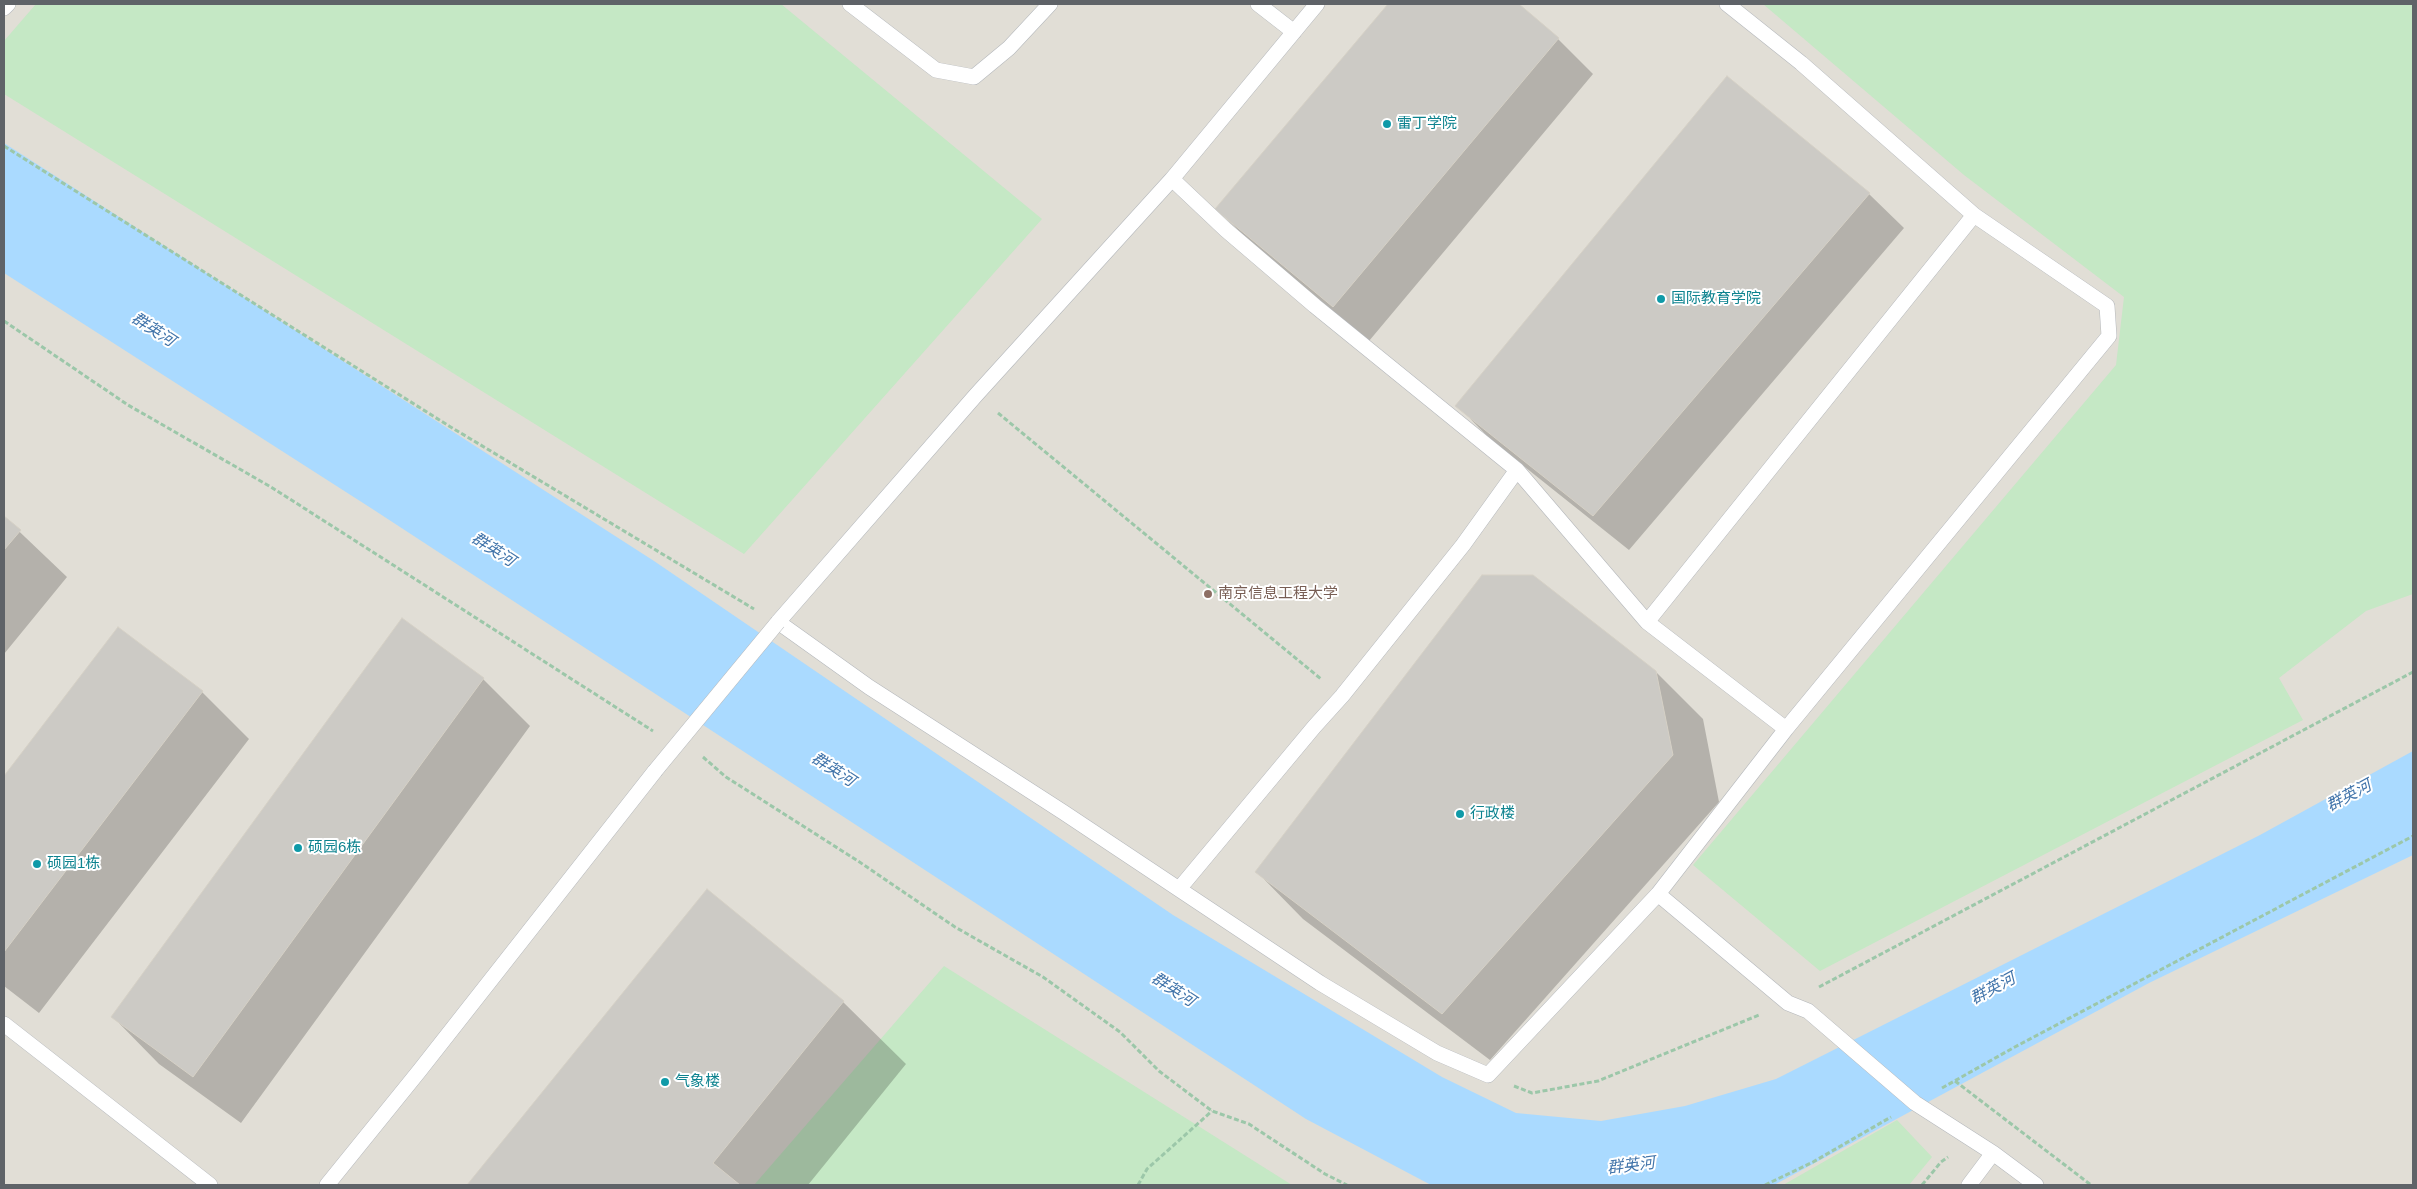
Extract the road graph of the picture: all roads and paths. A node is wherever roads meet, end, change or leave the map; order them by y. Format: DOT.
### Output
graph roads {
  1 [pos="8,4"];
  2 [pos="850,4"];
  3 [pos="1050,4"];
  4 [pos="1258,4"];
  5 [pos="1317,4"];
  6 [pos="1727,4"];
  7 [pos="4,8"];
  8 [pos="1294,32"];
  9 [pos="4,146"];
  10 [pos="1172,179"];
  11 [pos="1974,215"];
  12 [pos="976,395"];
  13 [pos="1517,470"];
  14 [pos="778,622"];
  15 [pos="1647,622"];
  16 [pos="2413,672"];
  17 [pos="1342,696"];
  18 [pos="1786,729"];
  19 [pos="2413,836"];
  20 [pos="1179,889"];
  21 [pos="1658,894"];
  22 [pos="1788,1003"];
  23 [pos="4,1024"];
  24 [pos="1488,1075"];
  25 [pos="1955,1081"];
  26 [pos="1915,1103"];
  27 [pos="1212,1111"];
  28 [pos="1993,1153"];
  29 [pos="210,1185"];
  30 [pos="327,1185"];
  31 [pos="1138,1185"];
  32 [pos="1765,1185"];
  33 [pos="1969,1185"];
  34 [pos="2036,1185"];
  35 [pos="2091,1185"];
  1 -- 7 [label="lane"];
  2 -- 3 [label="lane"];
  4 -- 8 [label="lane"];
  5 -- 8 [label="lane"];
  6 -- 11 [label="lane"];
  8 -- 10 [label="lane"];
  9 -- 14 [label="path"];
  10 -- 12 [label="lane"];
  10 -- 13 [label="lane"];
  11 -- 15 [label="lane"];
  11 -- 18 [label="lane"];
  12 -- 14 [label="lane"];
  12 -- 17 [label="path"];
  13 -- 15 [label="lane"];
  13 -- 17 [label="lane"];
  14 -- 20 [label="lane"];
  14 -- 30 [label="lane, bridge"];
  15 -- 18 [label="lane"];
  16 -- 22 [label="path"];
  17 -- 20 [label="lane"];
  18 -- 21 [label="lane"];
  19 -- 25 [label="path"];
  20 -- 24 [label="lane"];
  21 -- 22 [label="lane"];
  21 -- 24 [label="lane"];
  22 -- 24 [label="path"];
  22 -- 26 [label="lane"];
  23 -- 29 [label="lane"];
  25 -- 26 [label="path"];
  25 -- 35 [label="path"];
  26 -- 28 [label="lane"];
  26 -- 32 [label="path"];
  27 -- 31 [label="path"];
  28 -- 33 [label="lane"];
  28 -- 34 [label="lane"];
}
